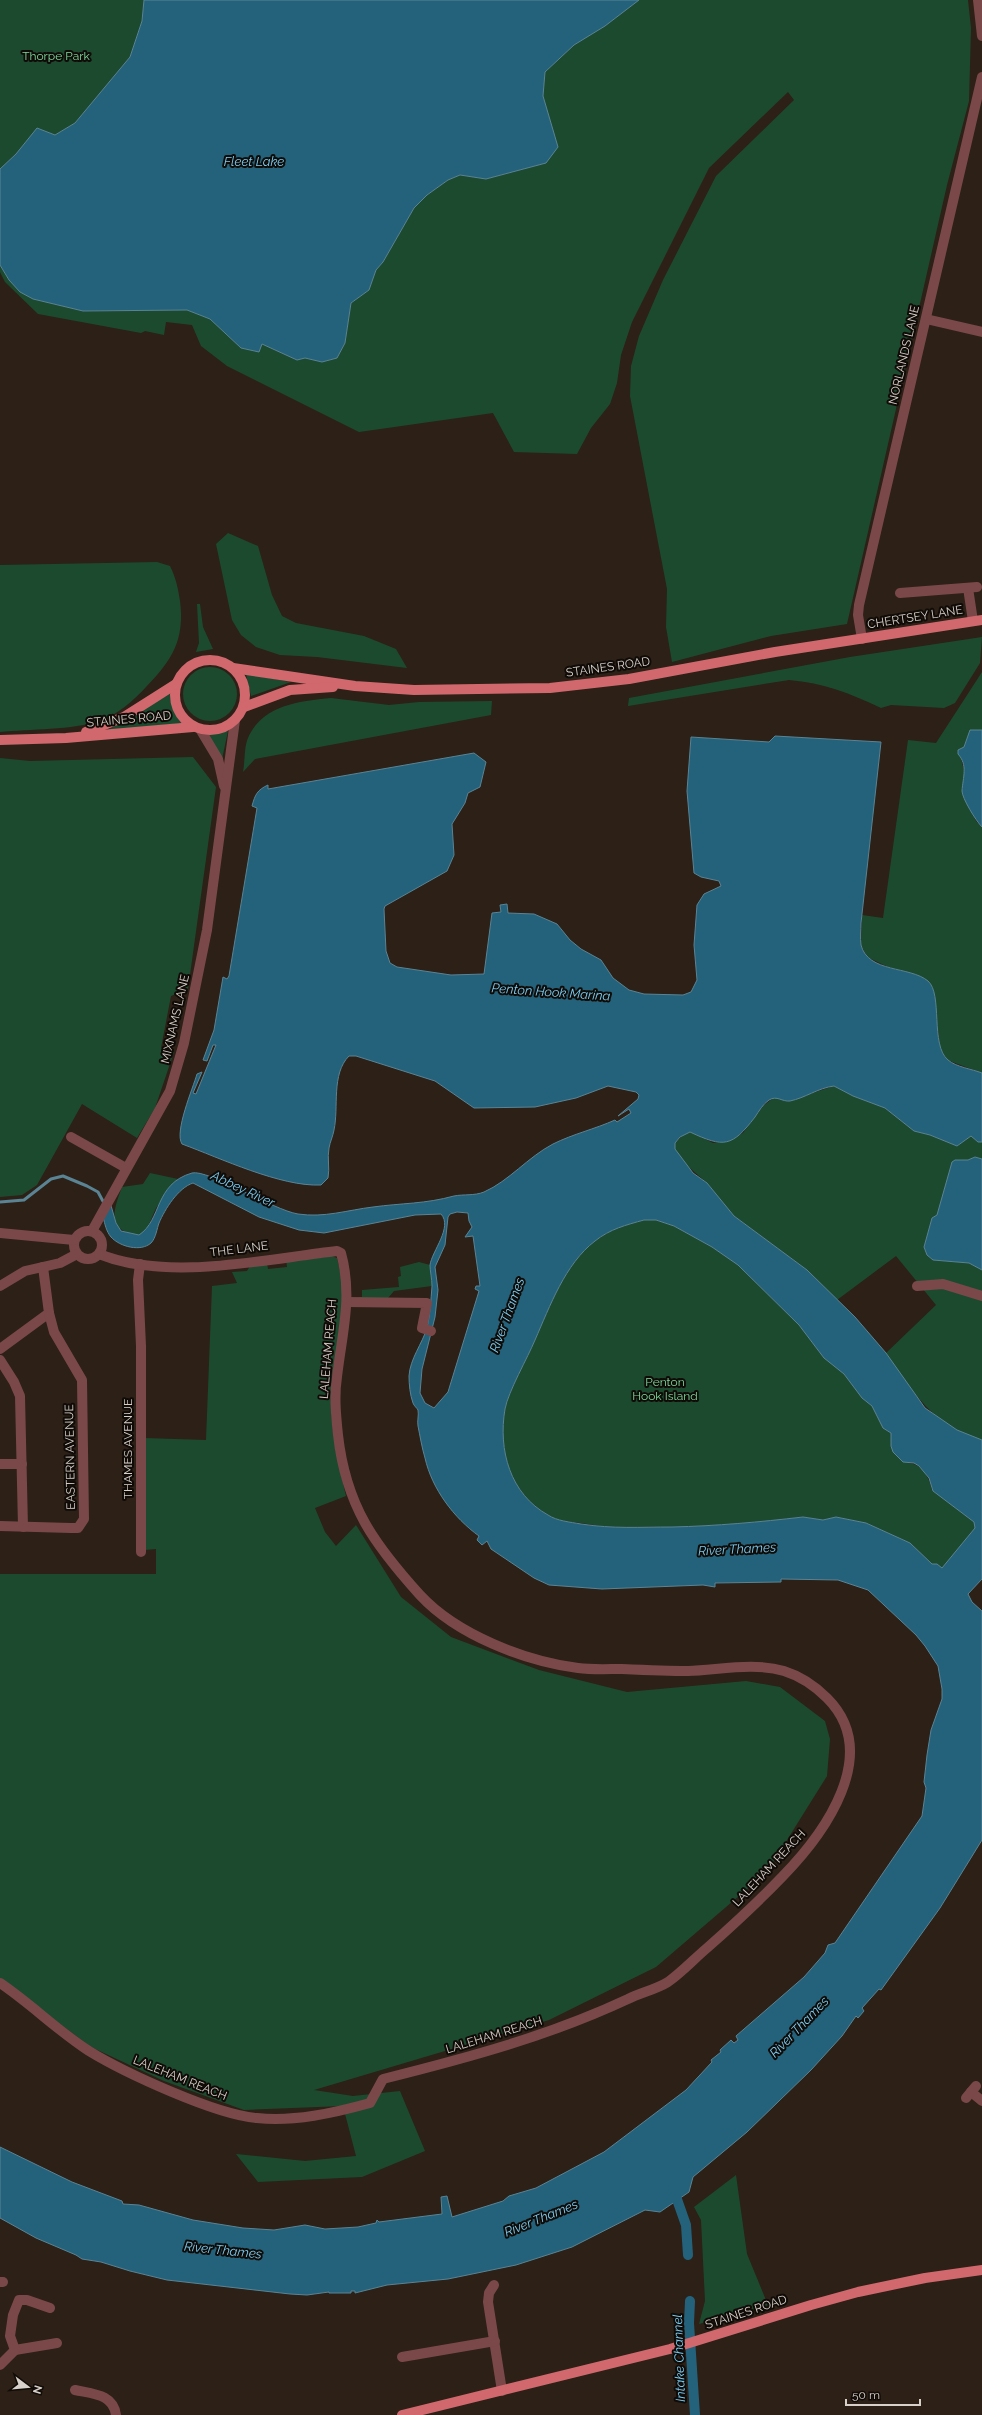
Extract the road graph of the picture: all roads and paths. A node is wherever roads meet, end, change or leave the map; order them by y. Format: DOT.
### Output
graph roads {
  1 [pos="978,0"];
  2 [pos="982,36"];
  3 [pos="982,77"];
  4 [pos="977,128"];
  5 [pos="926,319"];
  6 [pos="982,332"];
  7 [pos="900,593"];
  8 [pos="977,620"];
  9 [pos="862,639"];
  10 [pos="233,668"];
  11 [pos="176,684"];
  12 [pos="355,686"];
  13 [pos="244,707"];
  14 [pos="235,720"];
  15 [pos="197,728"];
  16 [pos="66,738"];
  17 [pos="0,740"];
  18 [pos="225,794"];
  19 [pos="71,1137"];
  20 [pos="126,1168"];
  21 [pos="92,1231"];
  22 [pos="0,1233"];
  23 [pos="74,1240"];
  24 [pos="341,1253"];
  25 [pos="77,1254"];
  26 [pos="99,1254"];
  27 [pos="140,1264"];
  28 [pos="44,1267"];
  29 [pos="0,1286"];
  30 [pos="917,1286"];
  31 [pos="982,1296"];
  32 [pos="347,1302"];
  33 [pos="49,1313"];
  34 [pos="429,1331"];
  35 [pos="0,1349"];
  36 [pos="0,1360"];
  37 [pos="0,1464"];
  38 [pos="22,1464"];
  39 [pos="0,1526"];
  40 [pos="23,1527"];
  41 [pos="141,1552"];
  42 [pos="0,1984"];
  43 [pos="971,2092"];
  44 [pos="982,2101"];
  45 [pos="982,2270"];
  46 [pos="494,2285"];
  47 [pos="50,2308"];
  48 [pos="495,2341"];
  49 [pos="57,2343"];
  50 [pos="15,2350"];
  51 [pos="402,2357"];
  52 [pos="0,2365"];
  53 [pos="75,2390"];
  54 [pos="502,2391"];
  55 [pos="116,2415"];
  56 [pos="402,2415"];
  1 -- 2 [label="street"];
  3 -- 4 [label="street, NORLANDS LANE"];
  4 -- 5 [label="street, NORLANDS LANE"];
  5 -- 6 [label="street"];
  5 -- 9 [label="street, NORLANDS LANE"];
  7 -- 8 [label="street, CHERTSEY LANE"];
  8 -- 9 [label="main road, CHERTSEY LANE"];
  9 -- 12 [label="main road, STAINES ROAD"];
  10 -- 11 [label="main road"];
  10 -- 12 [label="main road, STAINES ROAD"];
  10 -- 13 [label="main road"];
  11 -- 15 [label="main road"];
  11 -- 16 [label="main road, STAINES ROAD"];
  12 -- 13 [label="main road, STAINES ROAD"];
  13 -- 14 [label="main road"];
  14 -- 15 [label="main road"];
  14 -- 18 [label="street, MIXNAMS LANE"];
  15 -- 16 [label="main road, STAINES ROAD"];
  15 -- 18 [label="street, MIXNAMS LANE"];
  16 -- 17 [label="main road, STAINES ROAD"];
  18 -- 20 [label="street, MIXNAMS LANE"];
  19 -- 20 [label="street"];
  20 -- 21 [label="street, MIXNAMS LANE"];
  21 -- 23 [label="street"];
  21 -- 26 [label="street"];
  22 -- 23 [label="street"];
  23 -- 25 [label="street"];
  24 -- 27 [label="street, THE LANE"];
  24 -- 32 [label="street, LALEHAM REACH"];
  25 -- 26 [label="street"];
  25 -- 28 [label="street"];
  26 -- 27 [label="street, THE LANE"];
  27 -- 41 [label="street, THAMES AVENUE"];
  28 -- 29 [label="street"];
  28 -- 33 [label="street"];
  30 -- 31 [label="street"];
  32 -- 34 [label="street"];
  32 -- 42 [label="street, LALEHAM REACH"];
  33 -- 35 [label="street"];
  33 -- 40 [label="street, EASTERN AVENUE"];
  36 -- 38 [label="street"];
  37 -- 38 [label="street"];
  38 -- 40 [label="street"];
  39 -- 40 [label="street, EASTERN AVENUE"];
  43 -- 44 [label="street"];
  45 -- 54 [label="main road, STAINES ROAD"];
  46 -- 48 [label="street"];
  47 -- 50 [label="street"];
  48 -- 51 [label="street"];
  48 -- 54 [label="street"];
  49 -- 50 [label="street"];
  50 -- 52 [label="street"];
  53 -- 55 [label="street"];
  54 -- 56 [label="main road, STAINES ROAD"];
}
